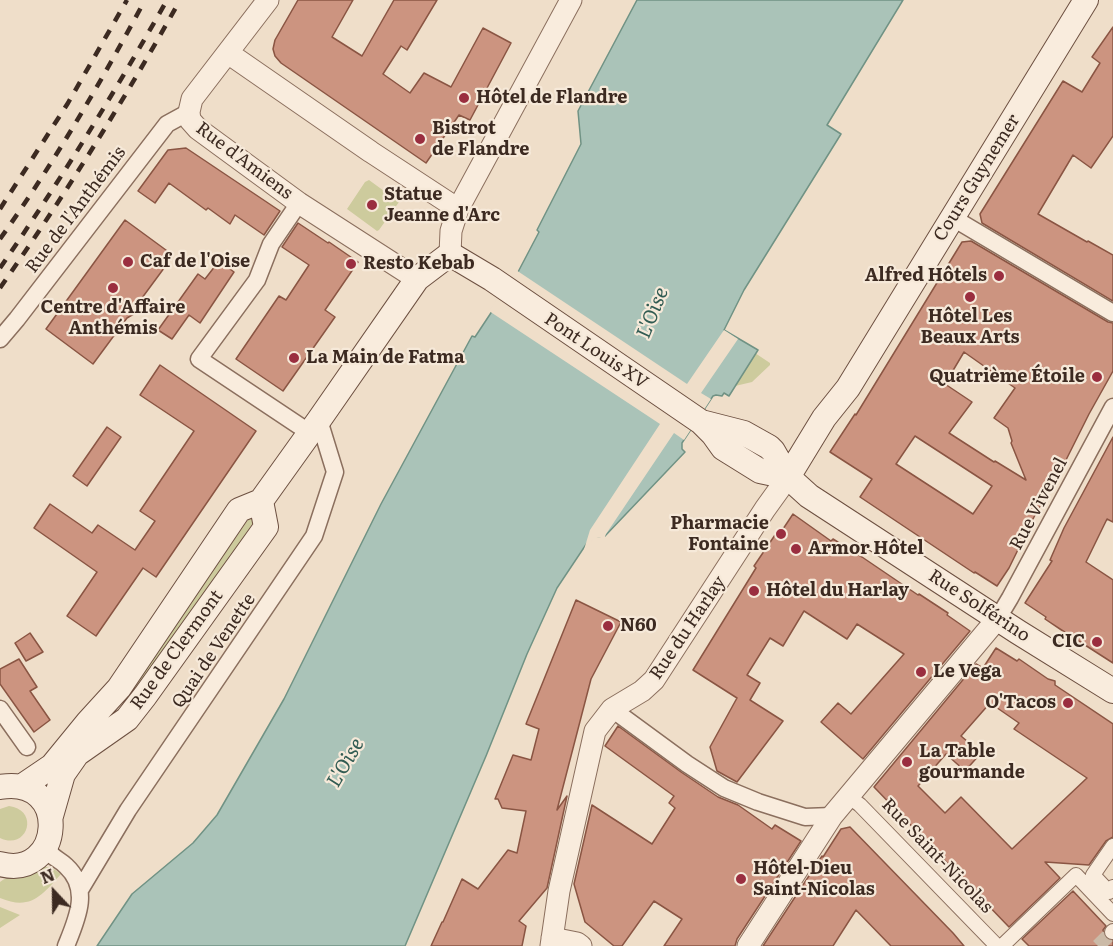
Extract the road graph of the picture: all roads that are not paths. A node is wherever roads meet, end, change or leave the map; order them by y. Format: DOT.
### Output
graph roads {
  1 [pos="268,0"];
  2 [pos="571,0"];
  3 [pos="1086,0"];
  4 [pos="228,53"];
  5 [pos="189,112"];
  6 [pos="299,203"];
  7 [pos="458,209"];
  8 [pos="953,218"];
  9 [pos="450,254"];
  10 [pos="417,279"];
  11 [pos="1113,313"];
  12 [pos="0,339"];
  13 [pos="1113,407"];
  14 [pos="701,422"];
  15 [pos="314,427"];
  16 [pos="788,477"];
  17 [pos="261,501"];
  18 [pos="998,618"];
  19 [pos="1113,692"];
  20 [pos="0,709"];
  21 [pos="612,709"];
  22 [pos="27,747"];
  23 [pos="11,787"];
  24 [pos="848,796"];
  25 [pos="51,816"];
  26 [pos="832,816"];
  27 [pos="1113,846"];
  28 [pos="46,847"];
  29 [pos="1,866"];
  30 [pos="1103,888"];
  31 [pos="80,890"];
  32 [pos="1113,914"];
  33 [pos="551,942"];
  34 [pos="66,946"];
  35 [pos="581,946"];
  36 [pos="748,946"];
  37 [pos="997,946"];
  38 [pos="1002,946"];
  1 -- 4 [label="street, Rue d'Amiens"];
  2 -- 7 [label="street"];
  3 -- 8 [label="main road, Cours Guynemer"];
  4 -- 5 [label="street, Rue d'Amiens"];
  4 -- 7 [label="street"];
  5 -- 6 [label="street, Rue d'Amiens"];
  5 -- 12 [label="street, Rue de l'Anthémis"];
  6 -- 10 [label="street, Rue d'Amiens"];
  6 -- 15 [label="street"];
  7 -- 9 [label="street"];
  8 -- 11 [label="street"];
  8 -- 16 [label="main road, Cours Guynemer"];
  9 -- 10 [label="main road, Rue de Clermont"];
  9 -- 14 [label="main road, Pont Louis XV"];
  10 -- 15 [label="main road, Rue de Clermont"];
  13 -- 18 [label="street, Rue Vivenel"];
  14 -- 16 [label="main road, Rue Solférino"];
  15 -- 17 [label="main road, Rue de Clermont"];
  15 -- 31 [label="street, Quai de Venette"];
  16 -- 18 [label="main road, Rue Solférino"];
  16 -- 21 [label="street, Rue du Harlay"];
  17 -- 23 [label="main road, Rue de Clermont"];
  17 -- 25 [label="main road, Rue de Clermont"];
  18 -- 19 [label="main road, Rue Solférino"];
  18 -- 24 [label="street"];
  20 -- 22 [label="street"];
  21 -- 26 [label="street"];
  21 -- 33 [label="street, Rue du Harlay"];
  23 -- 25 [label="main road"];
  24 -- 26 [label="street"];
  24 -- 37 [label="street, Rue Saint-Nicolas"];
  25 -- 28 [label="main road, Rue de Clermont"];
  26 -- 36 [label="street"];
  27 -- 30 [label="street"];
  28 -- 29 [label="main road"];
  28 -- 31 [label="street"];
  30 -- 32 [label="street"];
  30 -- 38 [label="street"];
  31 -- 34 [label="street, Quai de Venette"];
  33 -- 35 [label="street"];
}
